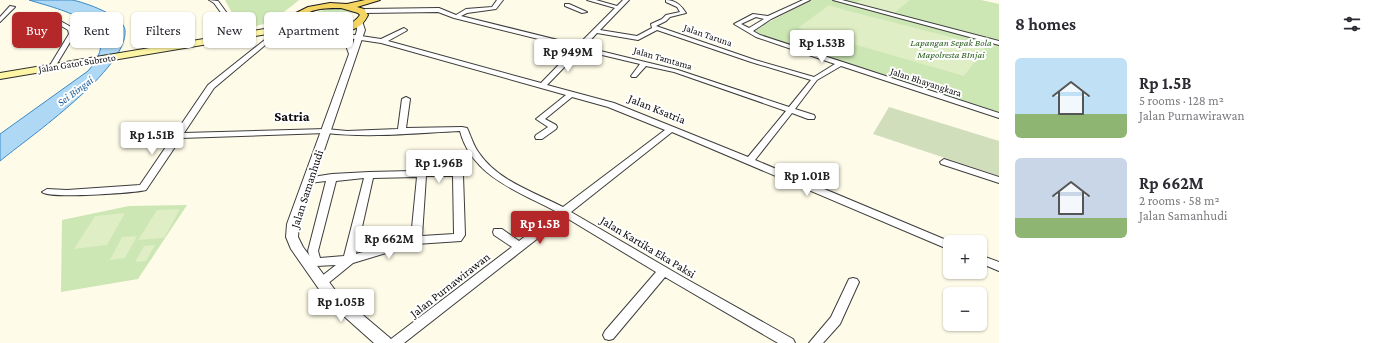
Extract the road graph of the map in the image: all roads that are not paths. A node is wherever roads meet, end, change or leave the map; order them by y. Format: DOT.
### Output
graph roads {
  1 [pos="309,0"];
  2 [pos="319,0"];
  3 [pos="376,0"];
  4 [pos="500,0"];
  5 [pos="576,0"];
  6 [pos="590,0"];
  7 [pos="626,0"];
  8 [pos="669,0"];
  9 [pos="805,0"];
  10 [pos="836,0"];
  11 [pos="216,2"];
  12 [pos="329,6"];
  13 [pos="348,6"];
  14 [pos="12,7"];
  15 [pos="619,8"];
  16 [pos="225,12"];
  17 [pos="298,12"];
  18 [pos="308,12"];
  19 [pos="584,12"];
  20 [pos="365,13"];
  21 [pos="456,17"];
  22 [pos="769,18"];
  23 [pos="0,20"];
  24 [pos="359,23"];
  25 [pos="62,24"];
  26 [pos="353,26"];
  27 [pos="656,28"];
  28 [pos="404,30"];
  29 [pos="596,31"];
  30 [pos="749,31"];
  31 [pos="353,36"];
  32 [pos="359,36"];
  33 [pos="382,40"];
  34 [pos="203,42"];
  35 [pos="264,43"];
  36 [pos="999,43"];
  37 [pos="351,48"];
  38 [pos="580,48"];
  39 [pos="352,53"];
  40 [pos="644,63"];
  41 [pos="839,64"];
  42 [pos="52,67"];
  43 [pos="0,76"];
  44 [pos="634,76"];
  45 [pos="815,79"];
  46 [pos="543,85"];
  47 [pos="571,94"];
  48 [pos="406,99"];
  49 [pos="790,110"];
  50 [pos="999,116"];
  51 [pos="811,117"];
  52 [pos="671,129"];
  53 [pos="326,131"];
  54 [pos="402,132"];
  55 [pos="179,136"];
  56 [pos="539,137"];
  57 [pos="750,161"];
  58 [pos="944,162"];
  59 [pos="422,174"];
  60 [pos="369,175"];
  61 [pos="332,177"];
  62 [pos="309,180"];
  63 [pos="999,180"];
  64 [pos="47,192"];
  65 [pos="564,212"];
  66 [pos="498,232"];
  67 [pos="416,240"];
  68 [pos="315,243"];
  69 [pos="943,243"];
  70 [pos="520,247"];
  71 [pos="297,249"];
  72 [pos="349,260"];
  73 [pos="987,261"];
  74 [pos="999,267"];
  75 [pos="663,272"];
  76 [pos="322,282"];
  77 [pos="853,282"];
  78 [pos="609,335"];
  79 [pos="781,341"];
  80 [pos="385,343"];
  81 [pos="395,343"];
  82 [pos="815,343"];
  1 -- 17 [label="main road"];
  2 -- 12 [label="main road"];
  3 -- 13 [label="main road"];
  3 -- 20 [label="main road"];
  4 -- 21 [label="street"];
  5 -- 19 [label="street"];
  6 -- 15 [label="street"];
  7 -- 15 [label="street"];
  8 -- 27 [label="street"];
  9 -- 22 [label="street"];
  10 -- 36 [label="street"];
  11 -- 16 [label="street"];
  12 -- 13 [label="main road"];
  12 -- 18 [label="main road"];
  13 -- 20 [label="main road"];
  14 -- 23 [label="street"];
  15 -- 29 [label="street"];
  20 -- 21 [label="street, Jalan Tamtama"];
  20 -- 24 [label="main road"];
  21 -- 38 [label="street, Jalan Tamtama"];
  22 -- 30 [label="street"];
  22 -- 30 [label="street"];
  24 -- 26 [label="main road"];
  24 -- 32 [label="street, Jalan Samanhudi"];
  25 -- 42 [label="street"];
  27 -- 29 [label="street"];
  27 -- 45 [label="street, Jalan Taruna"];
  28 -- 33 [label="street"];
  29 -- 38 [label="street"];
  30 -- 41 [label="street, Jalan Bhayangkara"];
  31 -- 32 [label="street, Jalan Ksatria"];
  32 -- 33 [label="street, Jalan Ksatria"];
  32 -- 39 [label="street, Jalan Samanhudi"];
  33 -- 46 [label="street, Jalan Ksatria"];
  34 -- 42 [label="main road, Jalan Gatot Subroto"];
  35 -- 55 [label="street"];
  37 -- 39 [label="street"];
  38 -- 40 [label="street, Jalan Tamtama"];
  38 -- 46 [label="street"];
  39 -- 53 [label="street, Jalan Samanhudi"];
  40 -- 44 [label="street"];
  40 -- 49 [label="street, Jalan Tamtama"];
  41 -- 45 [label="street"];
  41 -- 50 [label="street, Jalan Bhayangkara"];
  42 -- 43 [label="main road, Jalan Gatot Subroto"];
  45 -- 49 [label="street"];
  46 -- 47 [label="street, Jalan Ksatria"];
  47 -- 52 [label="street, Jalan Ksatria"];
  47 -- 56 [label="street"];
  48 -- 54 [label="street"];
  49 -- 51 [label="street, Jalan Tamtama"];
  49 -- 57 [label="street"];
  52 -- 57 [label="street, Jalan Ksatria"];
  52 -- 65 [label="street, Jalan Purnawirawan"];
  53 -- 54 [label="street, Jalan Kartika Eka Paksi"];
  53 -- 55 [label="street, Jalan Kartika Eka Paksi"];
  53 -- 62 [label="street, Jalan Samanhudi"];
  54 -- 65 [label="street, Jalan Kartika Eka Paksi"];
  55 -- 64 [label="street"];
  57 -- 69 [label="street, Jalan Ksatria"];
  58 -- 63 [label="street"];
  59 -- 60 [label="street"];
  59 -- 67 [label="street"];
  59 -- 67 [label="street"];
  60 -- 61 [label="street"];
  60 -- 72 [label="street"];
  61 -- 62 [label="street"];
  61 -- 68 [label="street"];
  62 -- 71 [label="street, Jalan Samanhudi"];
  65 -- 70 [label="street, Jalan Purnawirawan"];
  65 -- 75 [label="street, Jalan Kartika Eka Paksi"];
  66 -- 70 [label="street"];
  67 -- 72 [label="street"];
  68 -- 71 [label="street"];
  68 -- 72 [label="street"];
  70 -- 81 [label="street, Jalan Purnawirawan"];
  71 -- 76 [label="street, Jalan Samanhudi"];
  72 -- 76 [label="street"];
  73 -- 74 [label="street"];
  75 -- 78 [label="street"];
  75 -- 79 [label="street, Jalan Kartika Eka Paksi"];
  76 -- 80 [label="street, Jalan Samanhudi"];
  77 -- 82 [label="street"];
}
